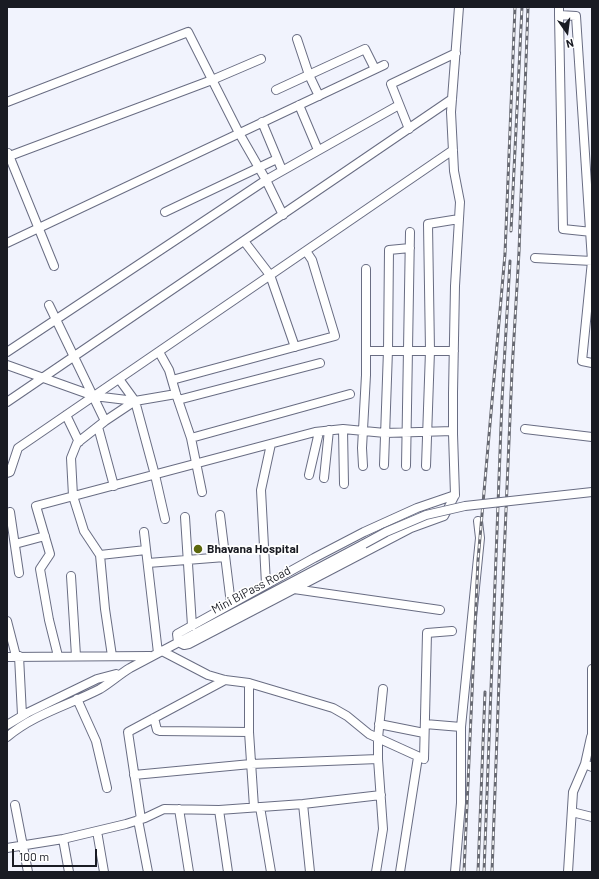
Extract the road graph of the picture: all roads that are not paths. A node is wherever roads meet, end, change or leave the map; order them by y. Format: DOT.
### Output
graph roads {
  1 [pos="459,7"];
  2 [pos="559,11"];
  3 [pos="297,39"];
  4 [pos="456,53"];
  5 [pos="261,59"];
  6 [pos="384,65"];
  7 [pos="375,69"];
  8 [pos="309,75"];
  9 [pos="212,80"];
  10 [pos="276,90"];
  11 [pos="319,96"];
  12 [pos="452,99"];
  13 [pos="7,102"];
  14 [pos="299,105"];
  15 [pos="399,105"];
  16 [pos="262,122"];
  17 [pos="408,129"];
  18 [pos="239,133"];
  19 [pos="318,150"];
  20 [pos="453,150"];
  21 [pos="8,155"];
  22 [pos="278,159"];
  23 [pos="259,168"];
  24 [pos="282,170"];
  25 [pos="266,180"];
  26 [pos="165,212"];
  27 [pos="283,215"];
  28 [pos="459,219"];
  29 [pos="38,228"];
  30 [pos="410,232"];
  31 [pos="591,232"];
  32 [pos="244,240"];
  33 [pos="7,243"];
  34 [pos="410,248"];
  35 [pos="306,251"];
  36 [pos="535,258"];
  37 [pos="592,261"];
  38 [pos="54,266"];
  39 [pos="366,269"];
  40 [pos="270,275"];
  41 [pos="49,305"];
  42 [pos="56,320"];
  43 [pos="295,347"];
  44 [pos="388,351"];
  45 [pos="408,351"];
  46 [pos="430,351"];
  47 [pos="454,351"];
  48 [pos="7,352"];
  49 [pos="159,352"];
  50 [pos="366,352"];
  51 [pos="73,357"];
  52 [pos="320,363"];
  53 [pos="592,363"];
  54 [pos="7,366"];
  55 [pos="43,377"];
  56 [pos="119,379"];
  57 [pos="172,380"];
  58 [pos="350,394"];
  59 [pos="94,396"];
  60 [pos="177,397"];
  61 [pos="135,401"];
  62 [pos="7,402"];
  63 [pos="66,415"];
  64 [pos="105,421"];
  65 [pos="98,427"];
  66 [pos="343,429"];
  67 [pos="525,429"];
  68 [pos="329,430"];
  69 [pos="363,430"];
  70 [pos="427,431"];
  71 [pos="453,431"];
  72 [pos="319,432"];
  73 [pos="385,432"];
  74 [pos="407,432"];
  75 [pos="592,437"];
  76 [pos="191,438"];
  77 [pos="79,442"];
  78 [pos="271,444"];
  79 [pos="197,464"];
  80 [pos="384,465"];
  81 [pos="363,466"];
  82 [pos="406,466"];
  83 [pos="426,466"];
  84 [pos="7,473"];
  85 [pos="155,475"];
  86 [pos="308,475"];
  87 [pos="324,478"];
  88 [pos="344,484"];
  89 [pos="114,486"];
  90 [pos="202,492"];
  91 [pos="592,492"];
  92 [pos="73,496"];
  93 [pos="455,496"];
  94 [pos="10,512"];
  95 [pos="220,515"];
  96 [pos="185,517"];
  97 [pos="164,519"];
  98 [pos="478,521"];
  99 [pos="144,532"];
  100 [pos="45,536"];
  101 [pos="15,544"];
  102 [pos="146,550"];
  103 [pos="100,555"];
  104 [pos="225,557"];
  105 [pos="188,560"];
  106 [pos="148,564"];
  107 [pos="19,573"];
  108 [pos="71,576"];
  109 [pos="266,584"];
  110 [pos="294,589"];
  111 [pos="231,604"];
  112 [pos="440,610"];
  113 [pos="7,621"];
  114 [pos="192,626"];
  115 [pos="452,631"];
  116 [pos="178,642"];
  117 [pos="157,653"];
  118 [pos="18,656"];
  119 [pos="58,656"];
  120 [pos="76,656"];
  121 [pos="112,656"];
  122 [pos="7,657"];
  123 [pos="592,669"];
  124 [pos="120,673"];
  125 [pos="592,678"];
  126 [pos="226,680"];
  127 [pos="249,683"];
  128 [pos="383,689"];
  129 [pos="77,699"];
  130 [pos="22,715"];
  131 [pos="154,718"];
  132 [pos="592,720"];
  133 [pos="380,724"];
  134 [pos="7,725"];
  135 [pos="461,726"];
  136 [pos="424,729"];
  137 [pos="249,732"];
  138 [pos="7,737"];
  139 [pos="592,737"];
  140 [pos="378,738"];
  141 [pos="418,756"];
  142 [pos="378,759"];
  143 [pos="251,764"];
  144 [pos="589,765"];
  145 [pos="134,775"];
  146 [pos="107,788"];
  147 [pos="381,795"];
  148 [pos="303,804"];
  149 [pos="15,805"];
  150 [pos="257,807"];
  151 [pos="179,808"];
  152 [pos="218,810"];
  153 [pos="572,812"];
  154 [pos="592,817"];
  155 [pos="139,820"];
  156 [pos="98,831"];
  157 [pos="63,839"];
  158 [pos="23,845"];
  159 [pos="7,848"];
  160 [pos="28,872"];
  161 [pos="69,872"];
  162 [pos="104,872"];
  163 [pos="148,872"];
  164 [pos="189,872"];
  165 [pos="228,872"];
  166 [pos="271,872"];
  167 [pos="310,872"];
  168 [pos="376,872"];
  169 [pos="400,872"];
  170 [pos="455,872"];
  171 [pos="569,872"];
  1 -- 4 [label="street"];
  2 -- 31 [label="street"];
  2 -- 31 [label="street"];
  3 -- 8 [label="street"];
  4 -- 12 [label="street"];
  4 -- 15 [label="street"];
  5 -- 9 [label="street"];
  6 -- 7 [label="street"];
  7 -- 8 [label="street"];
  7 -- 11 [label="street"];
  8 -- 10 [label="street"];
  8 -- 11 [label="street"];
  9 -- 13 [label="street"];
  9 -- 18 [label="street"];
  9 -- 21 [label="street"];
  11 -- 14 [label="street"];
  12 -- 17 [label="street"];
  12 -- 20 [label="street"];
  14 -- 16 [label="street"];
  14 -- 19 [label="street"];
  15 -- 17 [label="street"];
  15 -- 19 [label="street"];
  16 -- 18 [label="street"];
  16 -- 22 [label="street"];
  17 -- 27 [label="street"];
  18 -- 23 [label="street"];
  18 -- 29 [label="street"];
  19 -- 24 [label="street"];
  20 -- 28 [label="street"];
  20 -- 35 [label="street"];
  21 -- 29 [label="street"];
  22 -- 23 [label="street"];
  22 -- 24 [label="street"];
  23 -- 25 [label="street"];
  23 -- 26 [label="street"];
  24 -- 25 [label="street"];
  25 -- 27 [label="street"];
  25 -- 42 [label="street"];
  27 -- 32 [label="street"];
  28 -- 46 [label="street"];
  28 -- 47 [label="street"];
  29 -- 33 [label="street"];
  29 -- 38 [label="street"];
  30 -- 34 [label="street"];
  31 -- 37 [label="street"];
  32 -- 40 [label="street"];
  32 -- 51 [label="street"];
  34 -- 44 [label="street"];
  34 -- 45 [label="street"];
  35 -- 40 [label="street"];
  35 -- 43 [label="street"];
  36 -- 37 [label="street"];
  37 -- 53 [label="street"];
  39 -- 50 [label="street"];
  40 -- 43 [label="street"];
  40 -- 49 [label="street"];
  41 -- 42 [label="street"];
  42 -- 48 [label="street"];
  42 -- 51 [label="street"];
  43 -- 57 [label="street"];
  44 -- 45 [label="street"];
  44 -- 50 [label="street"];
  44 -- 73 [label="street"];
  45 -- 46 [label="street"];
  45 -- 74 [label="street"];
  46 -- 47 [label="street"];
  46 -- 70 [label="street"];
  47 -- 71 [label="street"];
  49 -- 56 [label="street"];
  49 -- 57 [label="street"];
  50 -- 69 [label="street"];
  51 -- 55 [label="street"];
  51 -- 59 [label="street"];
  52 -- 60 [label="street"];
  54 -- 55 [label="street"];
  55 -- 59 [label="street"];
  55 -- 62 [label="street"];
  56 -- 59 [label="street"];
  56 -- 61 [label="street"];
  57 -- 60 [label="street"];
  58 -- 76 [label="street"];
  59 -- 61 [label="street"];
  59 -- 63 [label="street"];
  59 -- 64 [label="street"];
  60 -- 61 [label="street"];
  60 -- 76 [label="street"];
  61 -- 64 [label="street"];
  61 -- 85 [label="street"];
  63 -- 77 [label="street"];
  63 -- 84 [label="street"];
  64 -- 65 [label="street"];
  65 -- 77 [label="street"];
  65 -- 89 [label="street"];
  66 -- 68 [label="street"];
  66 -- 69 [label="street"];
  66 -- 88 [label="street"];
  67 -- 75 [label="street"];
  68 -- 72 [label="street"];
  68 -- 87 [label="street"];
  69 -- 73 [label="street"];
  69 -- 81 [label="street"];
  70 -- 71 [label="street"];
  70 -- 74 [label="street"];
  70 -- 83 [label="street"];
  71 -- 93 [label="street"];
  72 -- 78 [label="street"];
  72 -- 86 [label="street"];
  73 -- 74 [label="street"];
  73 -- 80 [label="street"];
  74 -- 82 [label="street"];
  76 -- 79 [label="street"];
  77 -- 92 [label="street"];
  78 -- 79 [label="street"];
  78 -- 109 [label="street"];
  79 -- 85 [label="street"];
  79 -- 90 [label="street"];
  85 -- 89 [label="street"];
  85 -- 97 [label="street"];
  89 -- 92 [label="street"];
  91 -- 116 [label="street, Mini BiPass Road, bridge"];
  92 -- 100 [label="street"];
  92 -- 103 [label="street"];
  93 -- 109 [label="street"];
  93 -- 110 [label="street"];
  94 -- 101 [label="street"];
  95 -- 104 [label="street"];
  96 -- 105 [label="street"];
  98 -- 135 [label="street"];
  99 -- 102 [label="street"];
  100 -- 101 [label="street"];
  100 -- 119 [label="street"];
  101 -- 107 [label="street"];
  102 -- 103 [label="street"];
  102 -- 106 [label="street"];
  103 -- 121 [label="street"];
  104 -- 105 [label="street"];
  104 -- 111 [label="street"];
  105 -- 106 [label="street"];
  105 -- 114 [label="street"];
  106 -- 117 [label="street"];
  108 -- 120 [label="street"];
  109 -- 111 [label="street"];
  110 -- 112 [label="street"];
  110 -- 116 [label="street"];
  111 -- 114 [label="street"];
  113 -- 118 [label="street"];
  114 -- 116 [label="street"];
  115 -- 136 [label="street"];
  116 -- 117 [label="street, Mini BiPass Road"];
  117 -- 121 [label="street"];
  117 -- 124 [label="street, Mini BiPass Road"];
  117 -- 126 [label="street"];
  118 -- 119 [label="street"];
  118 -- 122 [label="street"];
  118 -- 130 [label="street"];
  119 -- 120 [label="street"];
  120 -- 121 [label="street"];
  123 -- 125 [label="street"];
  124 -- 129 [label="street, Mini BiPass Road"];
  124 -- 130 [label="street"];
  125 -- 132 [label="street"];
  126 -- 127 [label="street"];
  126 -- 131 [label="street"];
  127 -- 137 [label="street"];
  127 -- 140 [label="street"];
  128 -- 133 [label="street"];
  129 -- 138 [label="street, Mini BiPass Road"];
  129 -- 146 [label="street"];
  130 -- 134 [label="street"];
  131 -- 137 [label="street"];
  131 -- 145 [label="street"];
  132 -- 139 [label="street"];
  133 -- 136 [label="street"];
  133 -- 140 [label="street"];
  135 -- 136 [label="street"];
  135 -- 170 [label="street"];
  136 -- 141 [label="street"];
  137 -- 143 [label="street"];
  139 -- 144 [label="street"];
  140 -- 141 [label="street"];
  140 -- 142 [label="street"];
  141 -- 169 [label="street"];
  142 -- 143 [label="street"];
  142 -- 147 [label="street"];
  143 -- 145 [label="street"];
  143 -- 150 [label="street"];
  144 -- 153 [label="street"];
  145 -- 155 [label="street"];
  147 -- 148 [label="street"];
  147 -- 168 [label="street"];
  148 -- 150 [label="street"];
  148 -- 167 [label="street"];
  149 -- 158 [label="street"];
  150 -- 152 [label="street"];
  150 -- 166 [label="street"];
  151 -- 152 [label="street"];
  151 -- 155 [label="street"];
  151 -- 164 [label="street"];
  152 -- 165 [label="street"];
  153 -- 154 [label="street"];
  153 -- 171 [label="street"];
  155 -- 156 [label="street"];
  155 -- 163 [label="street"];
  156 -- 157 [label="street"];
  156 -- 162 [label="street"];
  157 -- 158 [label="street"];
  157 -- 161 [label="street"];
  158 -- 159 [label="street"];
  158 -- 160 [label="street"];
}
